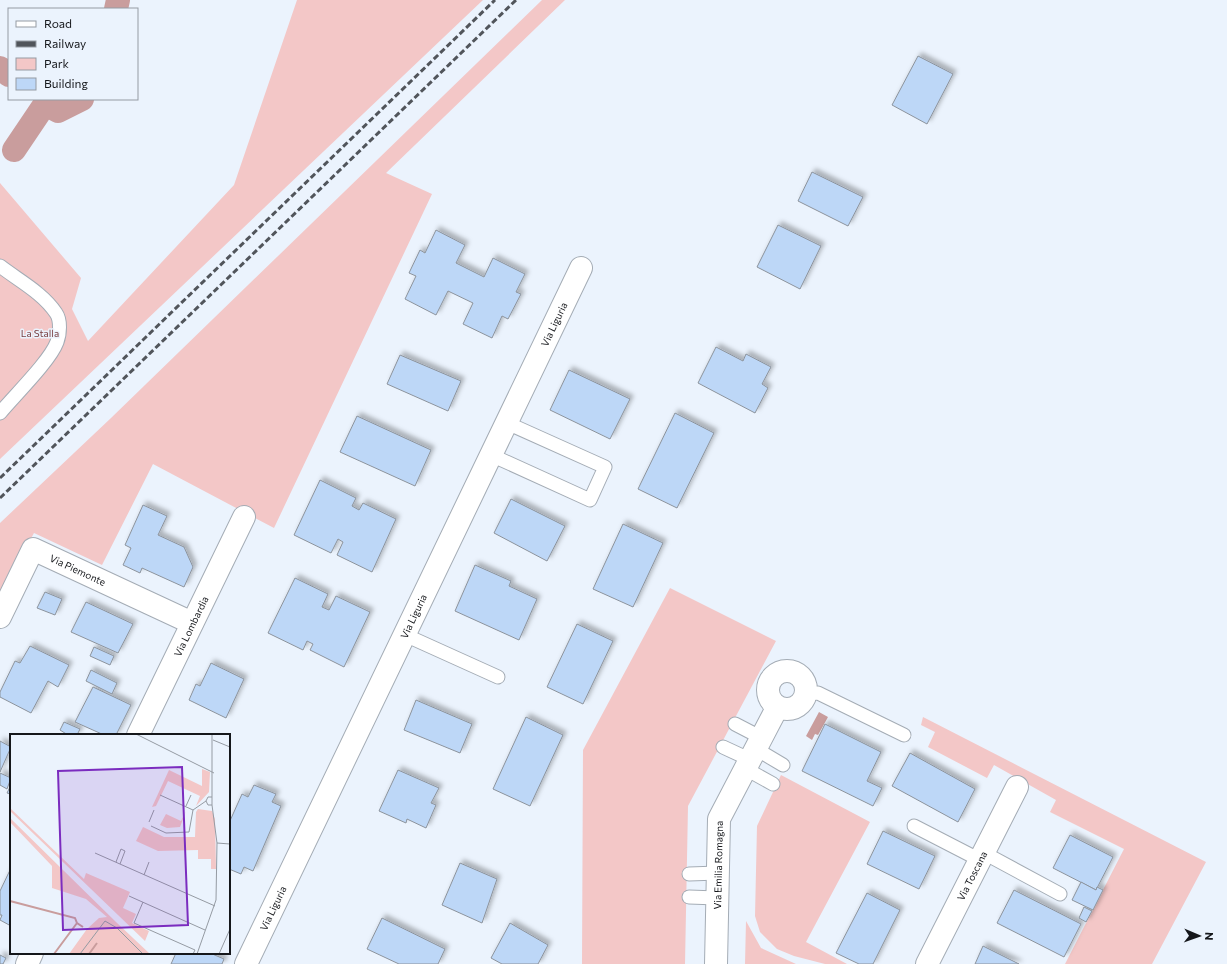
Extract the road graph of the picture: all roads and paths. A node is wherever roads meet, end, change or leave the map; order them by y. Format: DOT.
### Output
graph roads {
  1 [pos="0,266"];
  2 [pos="581,268"];
  3 [pos="0,413"];
  4 [pos="507,422"];
  5 [pos="491,455"];
  6 [pos="244,517"];
  7 [pos="0,617"];
  8 [pos="192,623"];
  9 [pos="405,635"];
  10 [pos="498,677"];
  11 [pos="806,694"];
  12 [pos="777,708"];
  13 [pos="735,724"];
  14 [pos="138,734"];
  15 [pos="904,735"];
  16 [pos="723,747"];
  17 [pos="754,754"];
  18 [pos="782,765"];
  19 [pos="773,784"];
  20 [pos="1018,787"];
  21 [pos="914,826"];
  22 [pos="982,857"];
  23 [pos="690,874"];
  24 [pos="718,874"];
  25 [pos="1060,894"];
  26 [pos="689,897"];
  27 [pos="717,898"];
  28 [pos="32,954"];
  29 [pos="27,964"];
  30 [pos="246,964"];
  31 [pos="716,964"];
  32 [pos="927,964"];
  1 -- 3 [label="lane"];
  2 -- 4 [label="street, Via Liguria"];
  4 -- 5 [label="street, Via Liguria"];
  4 -- 5 [label="lane"];
  5 -- 9 [label="street, Via Liguria"];
  6 -- 8 [label="street, Via Lombardia"];
  7 -- 8 [label="street, Via Piemonte"];
  8 -- 14 [label="street, Via Lombardia"];
  9 -- 10 [label="lane"];
  9 -- 30 [label="street, Via Liguria"];
  11 -- 12 [label="street"];
  11 -- 12 [label="street"];
  11 -- 15 [label="lane"];
  12 -- 17 [label="street, Via Emilia Romagna"];
  13 -- 17 [label="lane"];
  16 -- 17 [label="lane"];
  17 -- 18 [label="lane"];
  17 -- 19 [label="lane"];
  17 -- 24 [label="street, Via Emilia Romagna"];
  20 -- 22 [label="street, Via Toscana"];
  21 -- 22 [label="lane"];
  22 -- 25 [label="lane"];
  22 -- 32 [label="street, Via Toscana"];
  23 -- 24 [label="lane"];
  24 -- 27 [label="street, Via Emilia Romagna"];
  26 -- 27 [label="lane"];
  27 -- 31 [label="street, Via Emilia Romagna"];
  28 -- 29 [label="street"];
}
